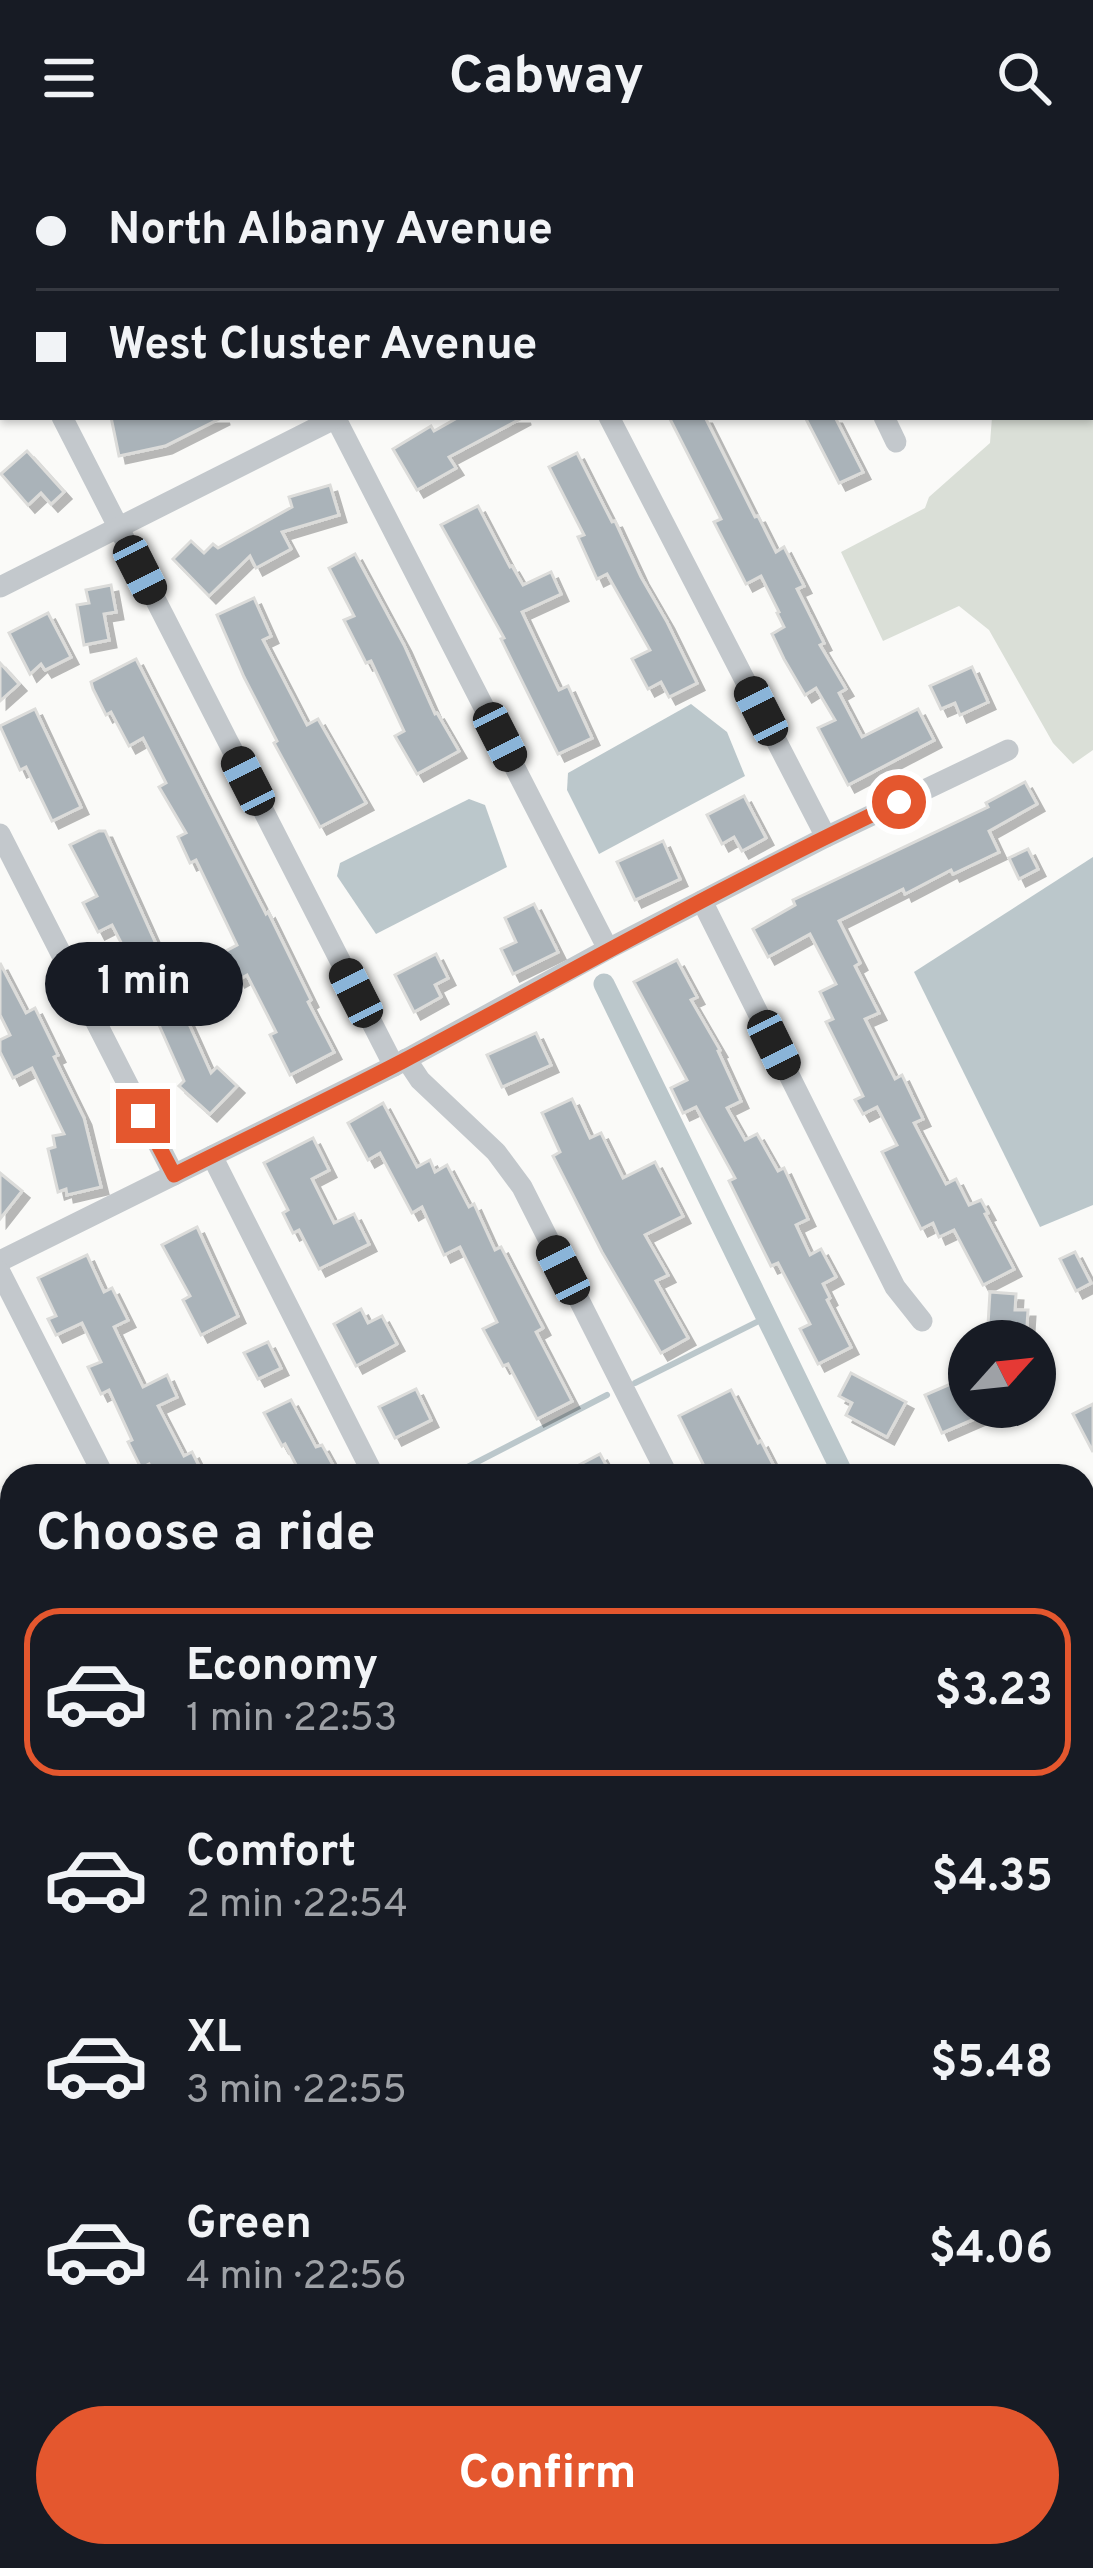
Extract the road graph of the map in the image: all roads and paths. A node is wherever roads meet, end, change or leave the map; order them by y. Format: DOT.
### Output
graph roads {
  1 [pos="64,420"];
  2 [pos="330,420"];
  3 [pos="338,420"];
  4 [pos="611,420"];
  5 [pos="885,420"];
  6 [pos="896,442"];
  7 [pos="118,527"];
  8 [pos="0,587"];
  9 [pos="1008,750"];
  10 [pos="0,834"];
  11 [pos="826,837"];
  12 [pos="703,901"];
  13 [pos="608,950"];
  14 [pos="400,1062"];
  15 [pos="212,1156"];
  16 [pos="174,1175"];
  17 [pos="0,1261"];
  18 [pos="0,1272"];
  19 [pos="922,1322"];
  20 [pos="98,1464"];
  21 [pos="368,1464"];
  22 [pos="662,1464"];
  1 -- 7 [label="street"];
  2 -- 7 [label="street"];
  3 -- 13 [label="street"];
  4 -- 11 [label="street"];
  5 -- 6 [label="street"];
  7 -- 8 [label="street"];
  7 -- 14 [label="street"];
  9 -- 11 [label="street"];
  10 -- 16 [label="street"];
  11 -- 12 [label="street"];
  12 -- 13 [label="street"];
  12 -- 19 [label="street"];
  13 -- 14 [label="street"];
  14 -- 15 [label="street"];
  14 -- 22 [label="street"];
  15 -- 16 [label="street"];
  15 -- 21 [label="street"];
  16 -- 17 [label="street"];
  18 -- 20 [label="street"];
}
